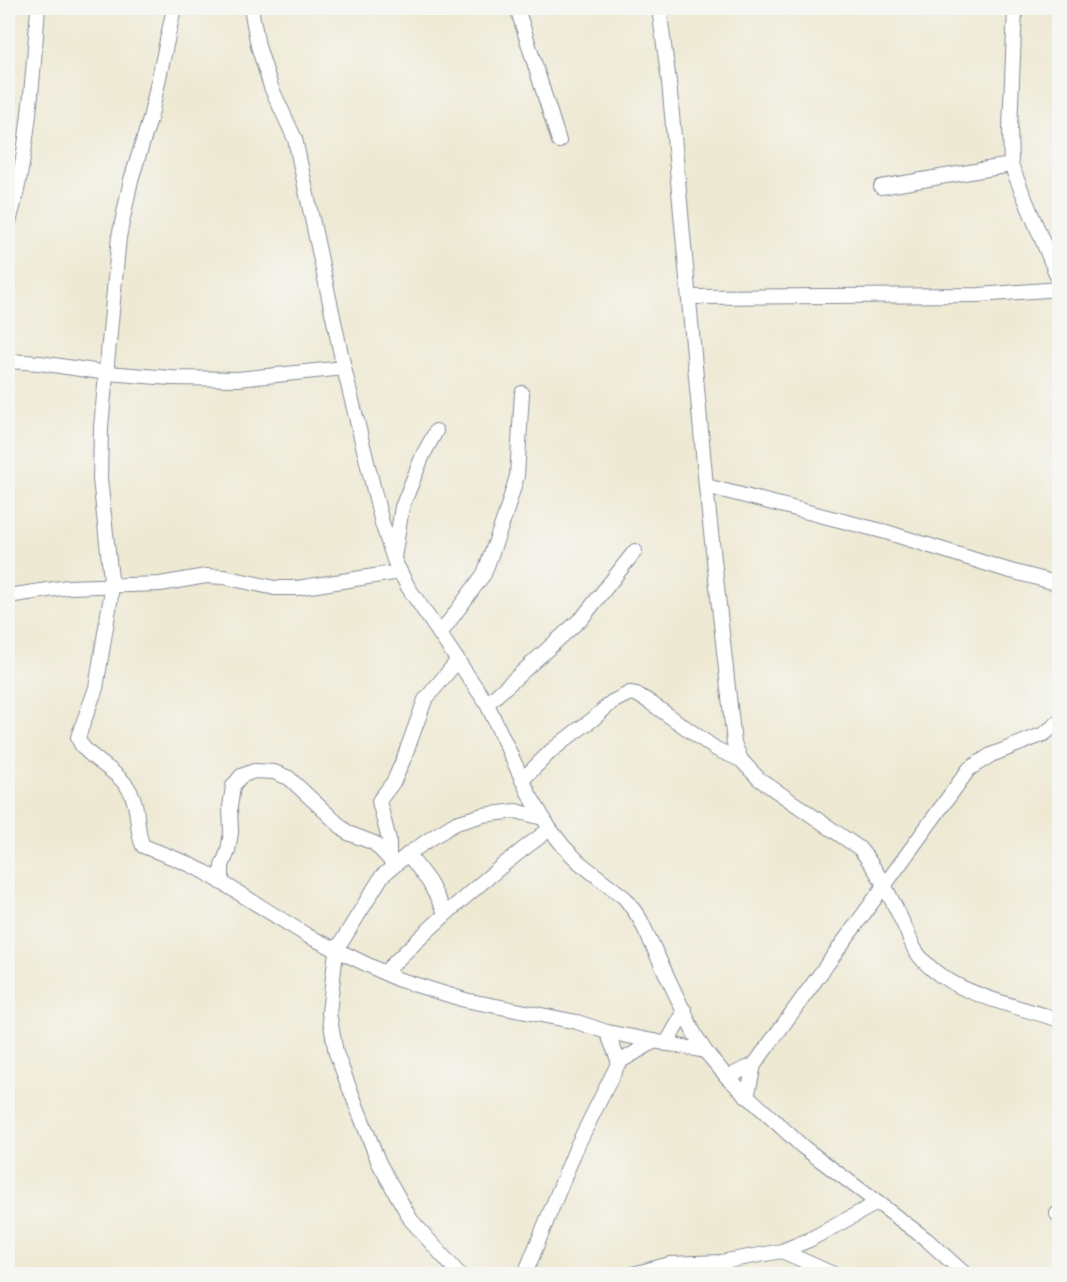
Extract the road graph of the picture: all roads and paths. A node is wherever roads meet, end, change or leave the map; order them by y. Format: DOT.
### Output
graph roads {
  1 [pos="38,8"];
  2 [pos="174,8"];
  3 [pos="251,8"];
  4 [pos="517,8"];
  5 [pos="659,8"];
  6 [pos="1015,8"];
  7 [pos="559,141"];
  8 [pos="1011,165"];
  9 [pos="881,187"];
  10 [pos="8,225"];
  11 [pos="1059,283"];
  12 [pos="1059,289"];
  13 [pos="690,297"];
  14 [pos="8,361"];
  15 [pos="344,368"];
  16 [pos="107,373"];
  17 [pos="522,393"];
  18 [pos="436,431"];
  19 [pos="706,486"];
  20 [pos="635,551"];
  21 [pos="397,566"];
  22 [pos="1059,584"];
  23 [pos="111,585"];
  24 [pos="8,596"];
  25 [pos="440,634"];
  26 [pos="458,660"];
  27 [pos="487,704"];
  28 [pos="1059,721"];
  29 [pos="741,760"];
  30 [pos="522,780"];
  31 [pos="529,794"];
  32 [pos="516,811"];
  33 [pos="547,823"];
  34 [pos="408,854"];
  35 [pos="392,862"];
  36 [pos="222,866"];
  37 [pos="204,872"];
  38 [pos="222,883"];
  39 [pos="885,887"];
  40 [pos="446,914"];
  41 [pos="336,951"];
  42 [pos="384,973"];
  43 [pos="685,1011"];
  44 [pos="1059,1020"];
  45 [pos="608,1032"];
  46 [pos="661,1042"];
  47 [pos="705,1051"];
  48 [pos="619,1062"];
  49 [pos="754,1065"];
  50 [pos="727,1077"];
  51 [pos="747,1097"];
  52 [pos="877,1203"];
  53 [pos="782,1251"];
  54 [pos="459,1275"];
  55 [pos="525,1275"];
  56 [pos="633,1275"];
  57 [pos="833,1275"];
  58 [pos="965,1275"];
  1 -- 10 [label="street"];
  2 -- 16 [label="street"];
  3 -- 15 [label="street"];
  4 -- 7 [label="street"];
  5 -- 13 [label="street"];
  6 -- 8 [label="street"];
  8 -- 9 [label="street"];
  8 -- 11 [label="street"];
  12 -- 13 [label="street"];
  13 -- 19 [label="street"];
  14 -- 16 [label="street"];
  15 -- 16 [label="street"];
  15 -- 21 [label="street"];
  16 -- 23 [label="street"];
  17 -- 25 [label="street"];
  18 -- 21 [label="street"];
  19 -- 22 [label="street"];
  19 -- 29 [label="street"];
  20 -- 27 [label="street"];
  21 -- 23 [label="street"];
  21 -- 25 [label="street"];
  23 -- 24 [label="street"];
  23 -- 37 [label="street"];
  25 -- 26 [label="street"];
  26 -- 27 [label="street"];
  26 -- 35 [label="street"];
  27 -- 30 [label="street"];
  28 -- 39 [label="street"];
  29 -- 30 [label="street"];
  29 -- 39 [label="street"];
  30 -- 31 [label="street"];
  31 -- 32 [label="street"];
  31 -- 33 [label="street"];
  32 -- 33 [label="street"];
  32 -- 34 [label="street"];
  33 -- 40 [label="street"];
  33 -- 43 [label="street"];
  34 -- 35 [label="street"];
  34 -- 40 [label="street"];
  35 -- 36 [label="street"];
  35 -- 41 [label="street"];
  36 -- 37 [label="street"];
  36 -- 38 [label="street"];
  37 -- 38 [label="street"];
  38 -- 41 [label="street"];
  39 -- 44 [label="street"];
  39 -- 49 [label="street"];
  40 -- 42 [label="street"];
  41 -- 42 [label="street"];
  41 -- 54 [label="street"];
  42 -- 45 [label="street"];
  43 -- 46 [label="street"];
  43 -- 47 [label="street"];
  45 -- 46 [label="street"];
  45 -- 48 [label="street"];
  46 -- 47 [label="street"];
  46 -- 48 [label="street"];
  47 -- 50 [label="street"];
  48 -- 55 [label="street"];
  49 -- 50 [label="street"];
  49 -- 51 [label="street"];
  50 -- 51 [label="street"];
  51 -- 52 [label="street"];
  52 -- 53 [label="street"];
  52 -- 58 [label="street"];
  53 -- 56 [label="street"];
  53 -- 57 [label="street"];
}
